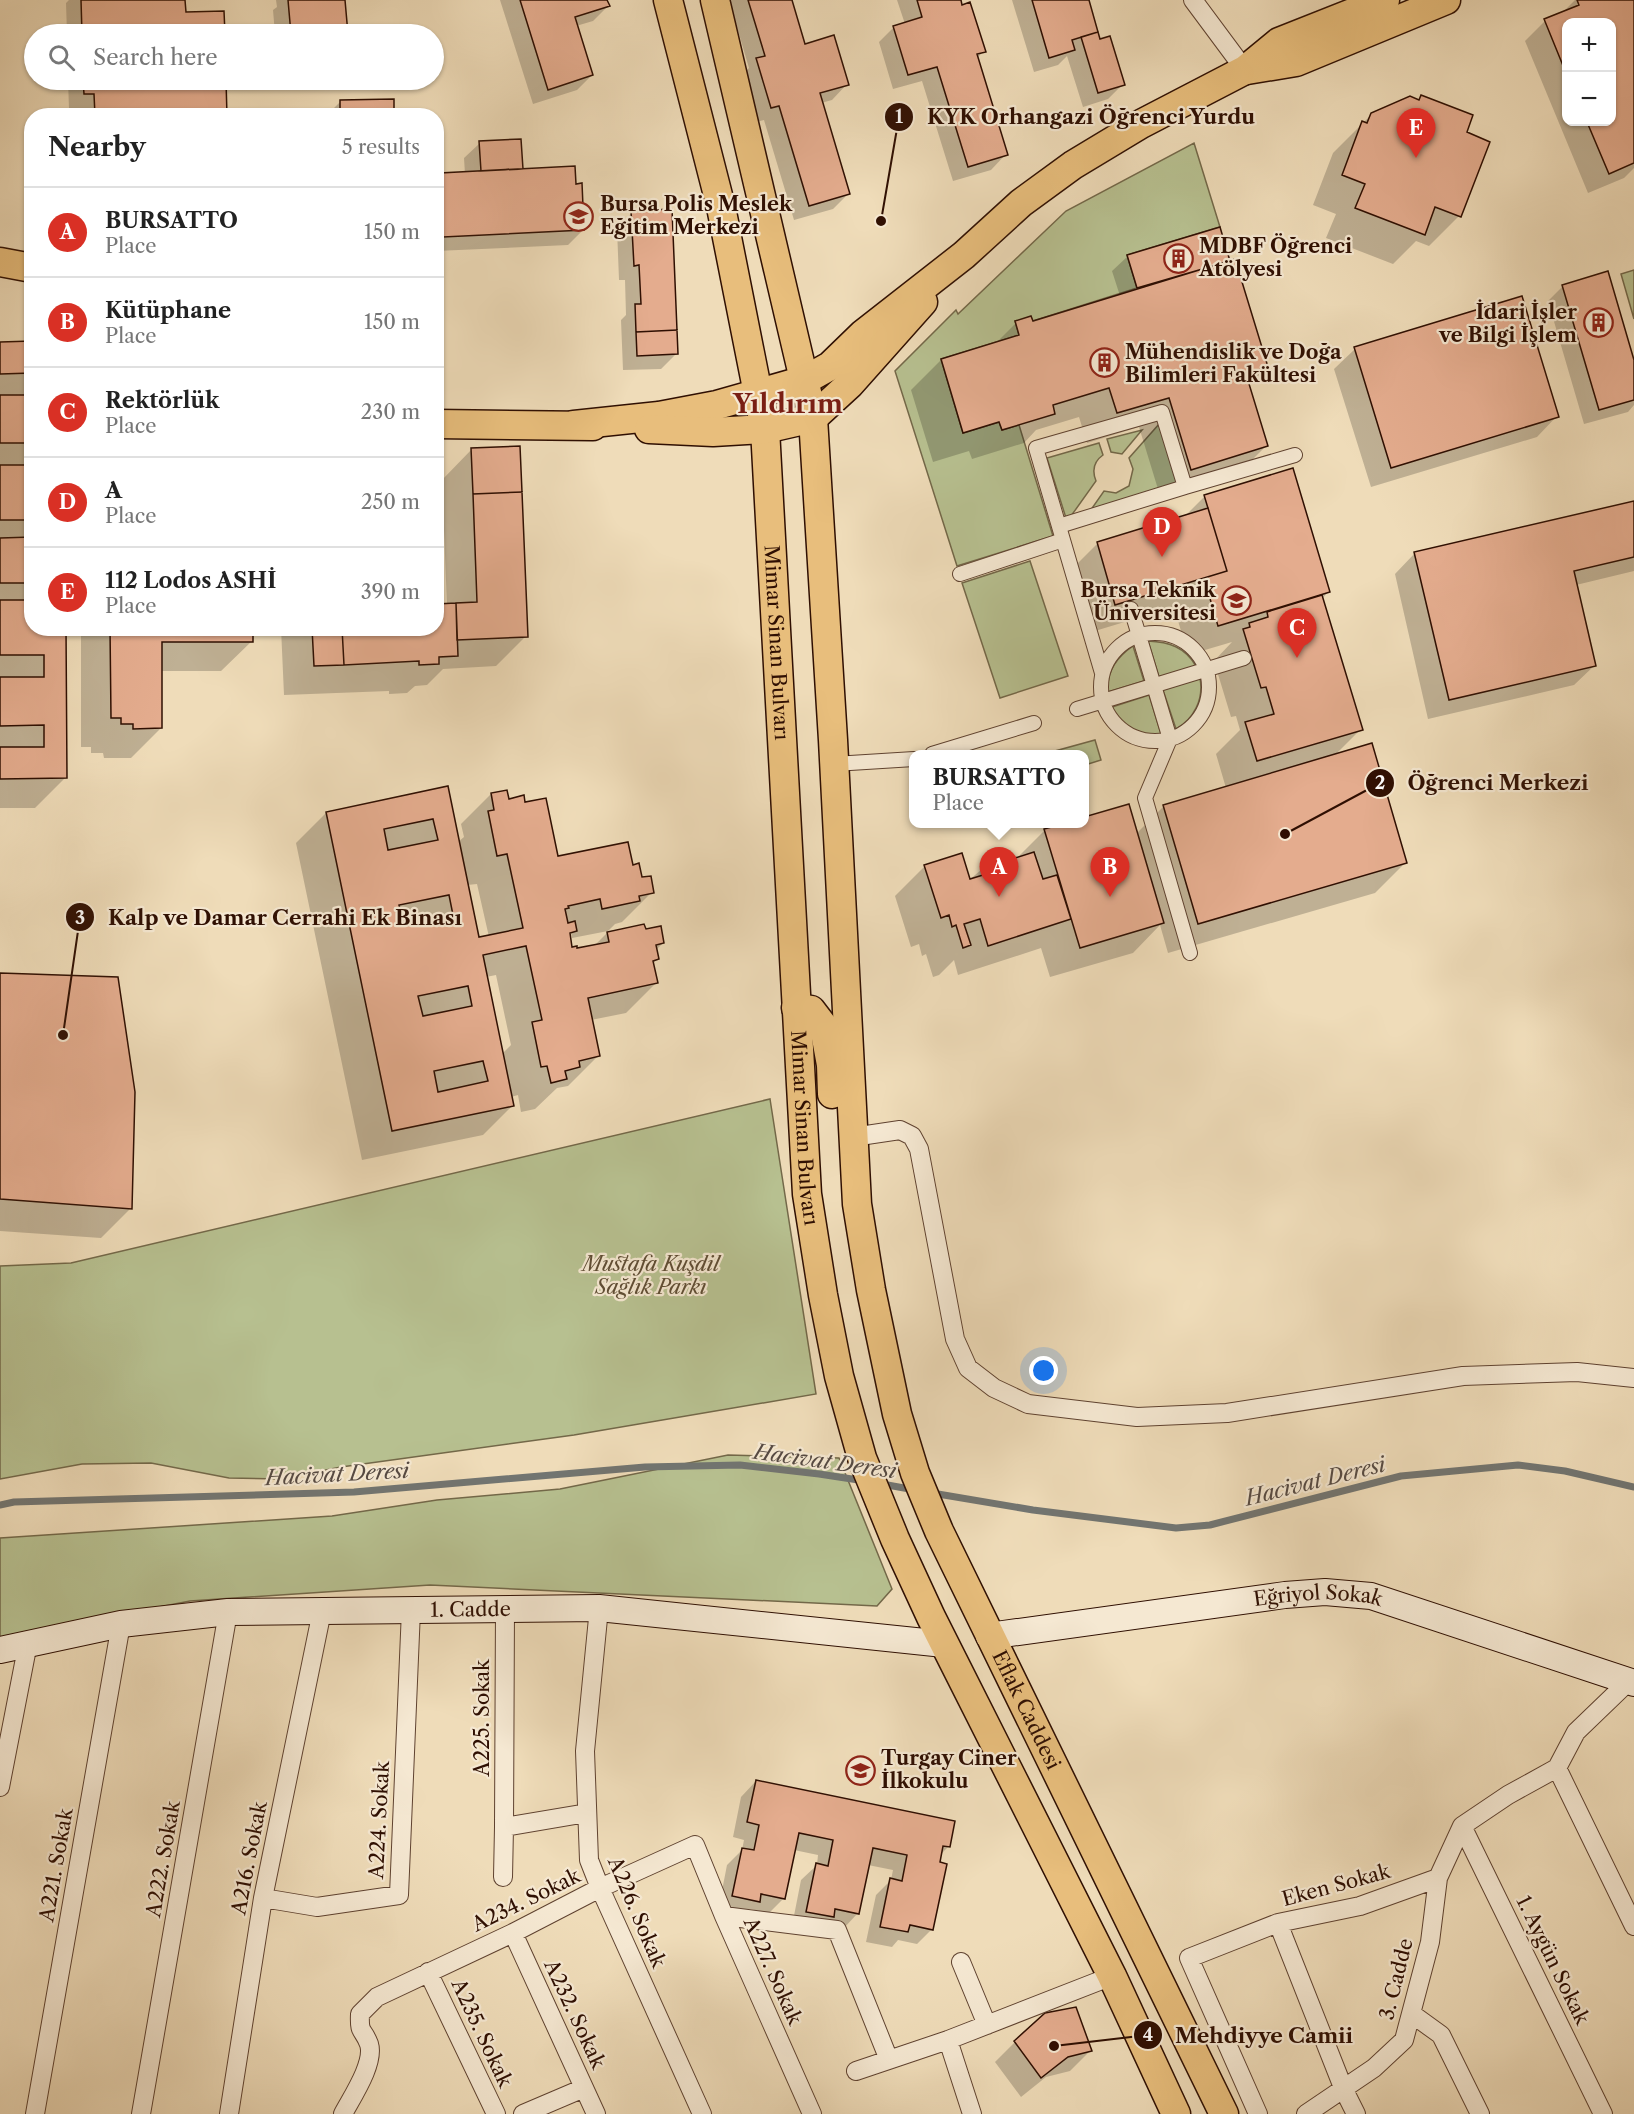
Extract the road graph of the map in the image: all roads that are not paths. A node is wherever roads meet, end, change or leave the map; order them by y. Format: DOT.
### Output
graph roads {
  1 [pos="715,0"];
  2 [pos="1193,0"];
  3 [pos="1385,0"];
  4 [pos="1446,0"];
  5 [pos="667,1"];
  6 [pos="1245,70"];
  7 [pos="964,255"];
  8 [pos="0,262"];
  9 [pos="24,266"];
  10 [pos="790,317"];
  11 [pos="863,334"];
  12 [pos="805,380"];
  13 [pos="758,394"];
  14 [pos="813,418"];
  15 [pos="444,423"];
  16 [pos="574,425"];
  17 [pos="765,429"];
  18 [pos="1295,455"];
  19 [pos="1185,487"];
  20 [pos="1059,526"];
  21 [pos="1063,540"];
  22 [pos="960,574"];
  23 [pos="1131,609"];
  24 [pos="1138,635"];
  25 [pos="1244,658"];
  26 [pos="1207,670"];
  27 [pos="1102,673"];
  28 [pos="1154,686"];
  29 [pos="1103,702"];
  30 [pos="1077,710"];
  31 [pos="1034,723"];
  32 [pos="1170,739"];
  33 [pos="945,750"];
  34 [pos="909,759"];
  35 [pos="834,764"];
  36 [pos="1190,952"];
  37 [pos="796,1008"];
  38 [pos="853,1137"];
  39 [pos="857,1204"];
  40 [pos="1634,1378"];
  41 [pos="599,1608"];
  42 [pos="505,1609"];
  43 [pos="411,1610"];
  44 [pos="322,1611"];
  45 [pos="228,1612"];
  46 [pos="121,1624"];
  47 [pos="983,1624"];
  48 [pos="28,1643"];
  49 [pos="944,1644"];
  50 [pos="0,1650"];
  51 [pos="1631,1682"];
  52 [pos="1557,1768"];
  53 [pos="0,1787"];
  54 [pos="587,1813"];
  55 [pos="1462,1826"];
  56 [pos="504,1827"];
  57 [pos="695,1845"];
  58 [pos="503,1877"];
  59 [pos="1438,1878"];
  60 [pos="600,1888"];
  61 [pos="263,1898"];
  62 [pos="724,1916"];
  63 [pos="1278,1923"];
  64 [pos="1634,1926"];
  65 [pos="513,1933"];
  66 [pos="961,1962"];
  67 [pos="428,1972"];
  68 [pos="1112,1976"];
  69 [pos="1412,2013"];
  70 [pos="987,2025"];
  71 [pos="948,2040"];
  72 [pos="889,2060"];
  73 [pos="856,2071"];
  74 [pos="584,2088"];
  75 [pos="1344,2090"];
  76 [pos="35,2114"];
  77 [pos="141,2114"];
  78 [pos="230,2114"];
  79 [pos="343,2114"];
  80 [pos="496,2114"];
  81 [pos="523,2114"];
  82 [pos="596,2114"];
  83 [pos="702,2114"];
  84 [pos="812,2114"];
  85 [pos="972,2114"];
  86 [pos="1176,2114"];
  87 [pos="1224,2114"];
  88 [pos="1258,2114"];
  89 [pos="1306,2114"];
  90 [pos="1356,2114"];
  91 [pos="1480,2114"];
  92 [pos="1603,2114"];
  1 -- 10 [label="main road"];
  2 -- 6 [label="street"];
  3 -- 6 [label="main road"];
  4 -- 6 [label="main road"];
  5 -- 13 [label="main road, Mimar Sinan Bulvarı"];
  6 -- 7 [label="main road"];
  7 -- 11 [label="main road"];
  7 -- 14 [label="main road"];
  8 -- 9 [label="main road"];
  10 -- 11 [label="main road"];
  10 -- 12 [label="main road"];
  11 -- 12 [label="main road"];
  12 -- 13 [label="main road"];
  12 -- 14 [label="main road"];
  13 -- 16 [label="main road"];
  13 -- 17 [label="main road, Mimar Sinan Bulvarı"];
  14 -- 17 [label="main road"];
  14 -- 35 [label="main road"];
  15 -- 16 [label="main road"];
  16 -- 17 [label="main road"];
  17 -- 37 [label="main road, Mimar Sinan Bulvarı"];
  18 -- 19 [label="street"];
  19 -- 20 [label="street"];
  19 -- 20 [label="street"];
  20 -- 21 [label="street"];
  21 -- 22 [label="street"];
  21 -- 27 [label="street"];
  23 -- 24 [label="street"];
  24 -- 26 [label="street"];
  24 -- 27 [label="street"];
  24 -- 28 [label="street"];
  25 -- 26 [label="street"];
  26 -- 28 [label="street"];
  26 -- 32 [label="street"];
  27 -- 29 [label="street"];
  28 -- 29 [label="street"];
  28 -- 32 [label="street"];
  29 -- 30 [label="street"];
  29 -- 32 [label="street"];
  31 -- 33 [label="street"];
  32 -- 36 [label="street"];
  34 -- 35 [label="street"];
  35 -- 38 [label="main road"];
  37 -- 39 [label="main road"];
  37 -- 49 [label="main road, Mimar Sinan Bulvarı"];
  38 -- 39 [label="main road"];
  38 -- 40 [label="street"];
  39 -- 47 [label="main road, Eflak Caddesi"];
  41 -- 42 [label="main road, 1. Cadde"];
  41 -- 49 [label="main road, 1. Cadde"];
  41 -- 54 [label="street, A226. Sokak"];
  42 -- 43 [label="main road, 1. Cadde"];
  42 -- 56 [label="street, A225. Sokak"];
  43 -- 44 [label="main road, 1. Cadde"];
  43 -- 61 [label="street, A224. Sokak"];
  44 -- 45 [label="main road, 1. Cadde"];
  44 -- 61 [label="street, A216. Sokak"];
  45 -- 46 [label="main road, 1. Cadde"];
  45 -- 77 [label="street, A222. Sokak"];
  46 -- 48 [label="main road, 1. Cadde"];
  46 -- 76 [label="street, A221. Sokak"];
  47 -- 51 [label="main road, Eğriyol Sokak"];
  47 -- 87 [label="main road, Eflak Caddesi"];
  48 -- 50 [label="main road, 1. Cadde"];
  48 -- 53 [label="street"];
  49 -- 68 [label="main road"];
  51 -- 52 [label="street"];
  52 -- 55 [label="street"];
  52 -- 64 [label="street"];
  54 -- 56 [label="street"];
  54 -- 60 [label="street, A226. Sokak"];
  55 -- 59 [label="street"];
  55 -- 92 [label="street, 1. Aygün Sokak"];
  56 -- 58 [label="street, A225. Sokak"];
  57 -- 60 [label="street, A234. Sokak"];
  57 -- 62 [label="street, A227. Sokak"];
  59 -- 63 [label="street, Eken Sokak"];
  59 -- 69 [label="street, 3. Cadde"];
  60 -- 65 [label="street, A234. Sokak"];
  60 -- 83 [label="street, A226. Sokak"];
  61 -- 78 [label="street, A216. Sokak"];
  62 -- 72 [label="street"];
  62 -- 84 [label="street, A227. Sokak"];
  63 -- 75 [label="street"];
  63 -- 88 [label="street, Eken Sokak"];
  65 -- 67 [label="street, A234. Sokak"];
  65 -- 74 [label="street, A232. Sokak"];
  66 -- 70 [label="street"];
  67 -- 79 [label="street, A234. Sokak"];
  67 -- 80 [label="street, A235. Sokak"];
  68 -- 70 [label="street"];
  68 -- 86 [label="main road"];
  69 -- 75 [label="street, 3. Cadde"];
  69 -- 91 [label="street"];
  70 -- 71 [label="street"];
  71 -- 72 [label="street"];
  71 -- 85 [label="street"];
  72 -- 73 [label="street"];
  74 -- 81 [label="street"];
  74 -- 82 [label="street, A232. Sokak"];
  75 -- 89 [label="street, 3. Cadde"];
  75 -- 90 [label="street"];
}
